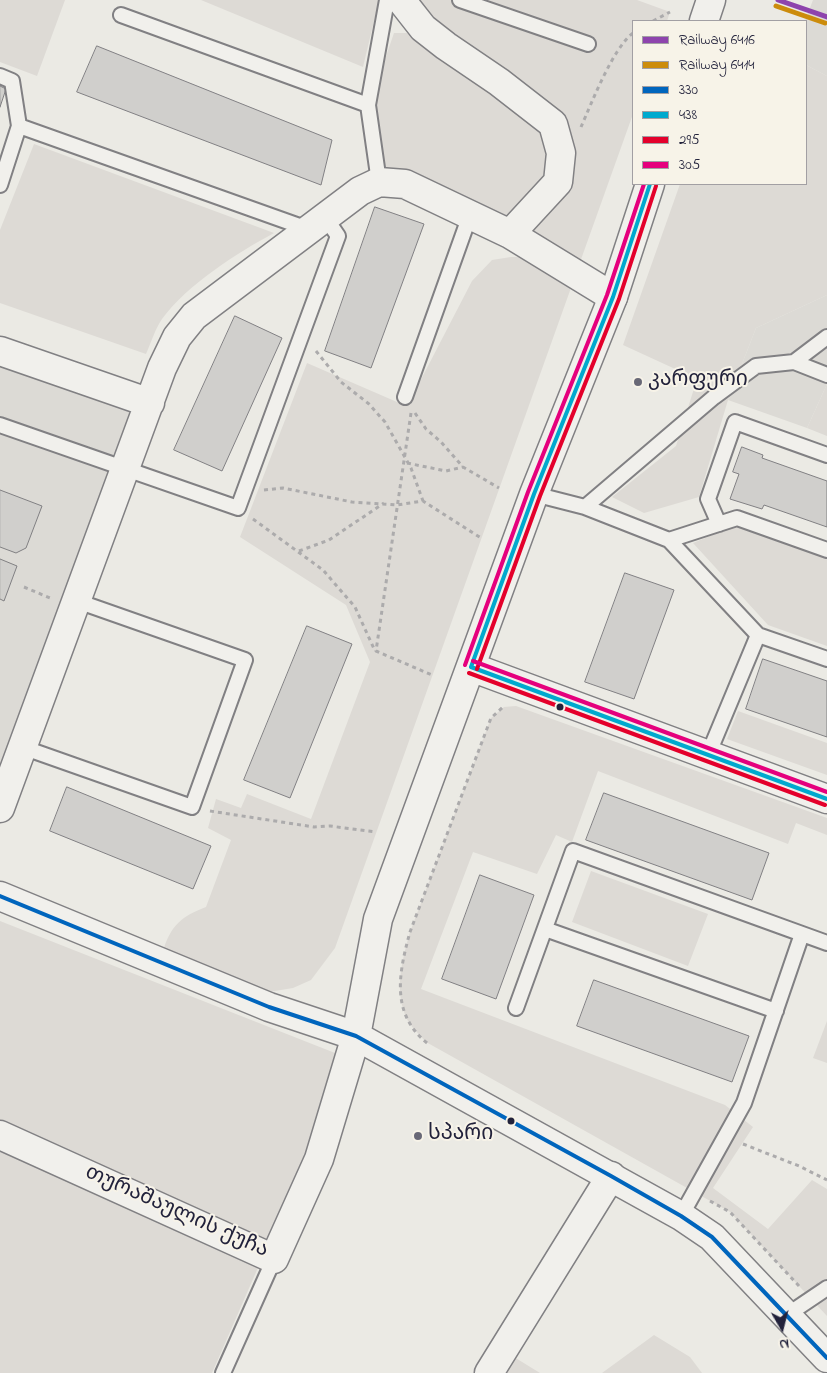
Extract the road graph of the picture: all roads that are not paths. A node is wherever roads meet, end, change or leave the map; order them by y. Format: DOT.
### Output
graph roads {
  1 [pos="387,0"];
  2 [pos="401,0"];
  3 [pos="460,0"];
  4 [pos="711,0"];
  5 [pos="121,15"];
  6 [pos="704,20"];
  7 [pos="588,44"];
  8 [pos="0,76"];
  9 [pos="368,105"];
  10 [pos="20,126"];
  11 [pos="379,182"];
  12 [pos="0,185"];
  13 [pos="650,185"];
  14 [pos="470,215"];
  15 [pos="317,223"];
  16 [pos="510,234"];
  17 [pos="612,297"];
  18 [pos="827,337"];
  19 [pos="0,351"];
  20 [pos="794,362"];
  21 [pos="827,376"];
  22 [pos="406,397"];
  23 [pos="150,402"];
  24 [pos="0,424"];
  25 [pos="827,455"];
  26 [pos="126,468"];
  27 [pos="534,494"];
  28 [pos="585,507"];
  29 [pos="719,524"];
  30 [pos="668,540"];
  31 [pos="827,550"];
  32 [pos="77,601"];
  33 [pos="758,635"];
  34 [pos="827,659"];
  35 [pos="471,667"];
  36 [pos="22,748"];
  37 [pos="708,755"];
  38 [pos="827,799"];
  39 [pos="0,808"];
  40 [pos="0,896"];
  41 [pos="545,929"];
  42 [pos="802,934"];
  43 [pos="827,943"];
  44 [pos="516,1008"];
  45 [pos="776,1011"];
  46 [pos="356,1036"];
  47 [pos="0,1135"];
  48 [pos="611,1176"];
  49 [pos="681,1216"];
  50 [pos="274,1260"];
  51 [pos="827,1288"];
  52 [pos="786,1315"];
  53 [pos="827,1358"];
  54 [pos="223,1373"];
  55 [pos="489,1373"];
  1 -- 9 [label="lane"];
  2 -- 16 [label="street"];
  3 -- 7 [label="lane"];
  4 -- 6 [label="street"];
  5 -- 9 [label="lane"];
  8 -- 10 [label="lane"];
  9 -- 11 [label="lane"];
  10 -- 12 [label="lane"];
  10 -- 15 [label="lane"];
  11 -- 14 [label="street"];
  11 -- 15 [label="street"];
  13 -- 17 [label="street, თურაშაულის ქუჩა"];
  14 -- 16 [label="street"];
  14 -- 22 [label="lane"];
  15 -- 23 [label="street"];
  15 -- 26 [label="lane"];
  16 -- 17 [label="street"];
  17 -- 27 [label="street, თურაშაულის ქუჩა"];
  18 -- 20 [label="lane"];
  19 -- 23 [label="street"];
  20 -- 21 [label="lane"];
  20 -- 28 [label="lane"];
  23 -- 26 [label="street"];
  24 -- 26 [label="lane"];
  25 -- 29 [label="lane"];
  26 -- 32 [label="street"];
  27 -- 28 [label="lane"];
  27 -- 35 [label="street, თურაშაულის ქუჩა"];
  28 -- 30 [label="lane"];
  29 -- 30 [label="lane"];
  29 -- 31 [label="lane"];
  30 -- 33 [label="lane"];
  32 -- 36 [label="street"];
  32 -- 36 [label="lane"];
  33 -- 34 [label="lane"];
  33 -- 37 [label="lane"];
  35 -- 37 [label="street"];
  35 -- 46 [label="street, თურაშაულის ქუჩა"];
  36 -- 39 [label="street"];
  37 -- 38 [label="street"];
  40 -- 46 [label="street"];
  41 -- 42 [label="lane"];
  41 -- 44 [label="lane"];
  41 -- 45 [label="lane"];
  42 -- 43 [label="lane"];
  42 -- 45 [label="lane"];
  45 -- 49 [label="lane"];
  46 -- 48 [label="street"];
  46 -- 50 [label="street, თურაშაულის ქუჩა"];
  47 -- 50 [label="street, თურაშაულის ქუჩა"];
  48 -- 49 [label="street"];
  48 -- 55 [label="street"];
  49 -- 52 [label="street"];
  50 -- 54 [label="lane"];
  51 -- 52 [label="lane"];
  52 -- 53 [label="street"];
}
